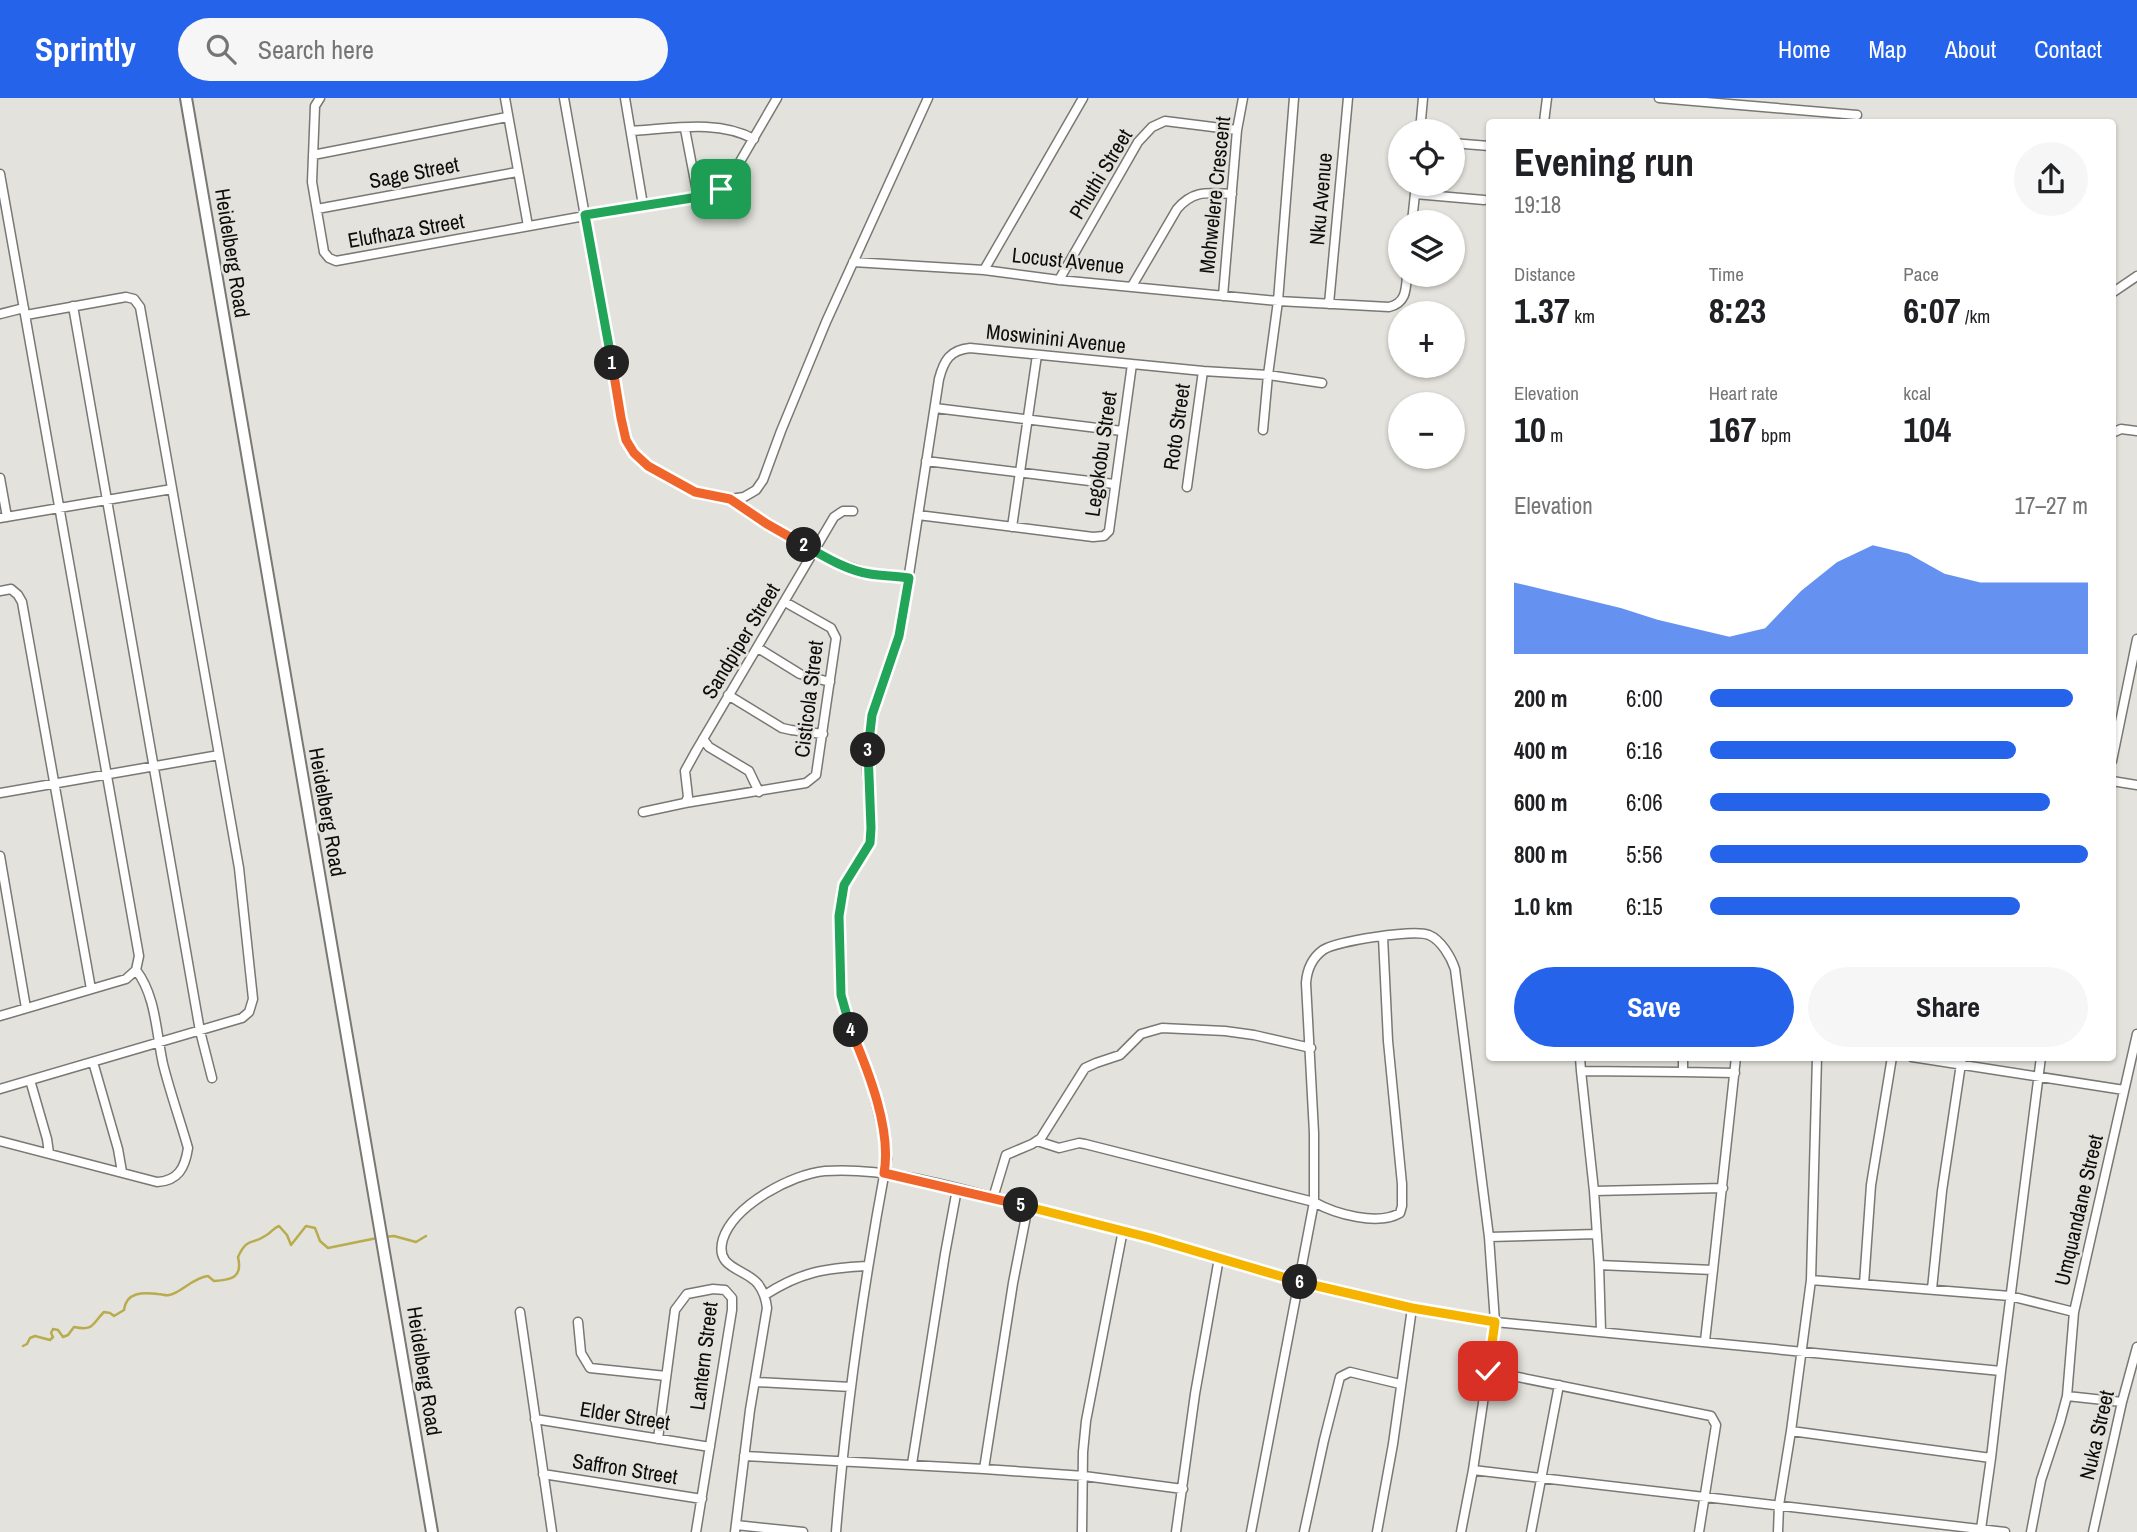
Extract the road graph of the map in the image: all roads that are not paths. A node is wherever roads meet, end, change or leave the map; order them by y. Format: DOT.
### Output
graph roads {
  1 [pos="186,98"];
  2 [pos="320,98"];
  3 [pos="505,98"];
  4 [pos="564,98"];
  5 [pos="625,98"];
  6 [pos="777,98"];
  7 [pos="928,98"];
  8 [pos="1083,98"];
  9 [pos="1243,98"];
  10 [pos="1294,98"];
  11 [pos="1348,98"];
  12 [pos="1423,98"];
  13 [pos="1546,98"];
  14 [pos="1659,98"];
  15 [pos="1857,116"];
  16 [pos="508,117"];
  17 [pos="1421,119"];
  18 [pos="1544,119"];
  19 [pos="685,129"];
  20 [pos="1237,130"];
  21 [pos="631,131"];
  22 [pos="754,139"];
  23 [pos="1465,144"];
  24 [pos="1486,146"];
  25 [pos="313,155"];
  26 [pos="517,172"];
  27 [pos="0,174"];
  28 [pos="1233,194"];
  29 [pos="1438,196"];
  30 [pos="698,197"];
  31 [pos="1484,200"];
  32 [pos="643,205"];
  33 [pos="317,209"];
  34 [pos="585,215"];
  35 [pos="528,226"];
  36 [pos="853,262"];
  37 [pos="984,270"];
  38 [pos="2137,276"];
  39 [pos="1059,280"];
  40 [pos="1132,286"];
  41 [pos="1406,287"];
  42 [pos="2116,290"];
  43 [pos="1223,296"];
  44 [pos="1279,302"];
  45 [pos="1329,304"];
  46 [pos="74,306"];
  47 [pos="25,311"];
  48 [pos="0,314"];
  49 [pos="1037,355"];
  50 [pos="1132,364"];
  51 [pos="1203,370"];
  52 [pos="1268,375"];
  53 [pos="1322,383"];
  54 [pos="935,408"];
  55 [pos="1029,419"];
  56 [pos="1263,430"];
  57 [pos="1122,431"];
  58 [pos="2116,431"];
  59 [pos="2137,431"];
  60 [pos="926,461"];
  61 [pos="1019,473"];
  62 [pos="0,478"];
  63 [pos="1114,484"];
  64 [pos="1187,487"];
  65 [pos="172,489"];
  66 [pos="730,499"];
  67 [pos="108,500"];
  68 [pos="60,508"];
  69 [pos="853,511"];
  70 [pos="918,515"];
  71 [pos="3,518"];
  72 [pos="1012,527"];
  73 [pos="816,551"];
  74 [pos="909,578"];
  75 [pos="0,591"];
  76 [pos="785,602"];
  77 [pos="2137,639"];
  78 [pos="758,648"];
  79 [pos="831,682"];
  80 [pos="728,695"];
  81 [pos="823,734"];
  82 [pos="704,739"];
  83 [pos="2116,741"];
  84 [pos="219,755"];
  85 [pos="154,766"];
  86 [pos="107,774"];
  87 [pos="2116,782"];
  88 [pos="54,784"];
  89 [pos="2137,785"];
  90 [pos="759,792"];
  91 [pos="0,793"];
  92 [pos="685,803"];
  93 [pos="643,812"];
  94 [pos="0,856"];
  95 [pos="1383,937"];
  96 [pos="136,970"];
  97 [pos="91,989"];
  98 [pos="26,1009"];
  99 [pos="0,1016"];
  100 [pos="200,1031"];
  101 [pos="2137,1034"];
  102 [pos="159,1042"];
  103 [pos="1311,1048"];
  104 [pos="1580,1061"];
  105 [pos="1683,1061"];
  106 [pos="1736,1061"];
  107 [pos="1817,1061"];
  108 [pos="1891,1061"];
  109 [pos="1961,1061"];
  110 [pos="2040,1061"];
  111 [pos="93,1062"];
  112 [pos="1581,1071"];
  113 [pos="1683,1072"];
  114 [pos="1735,1073"];
  115 [pos="2038,1076"];
  116 [pos="212,1077"];
  117 [pos="30,1080"];
  118 [pos="0,1089"];
  119 [pos="2124,1090"];
  120 [pos="0,1141"];
  121 [pos="1037,1141"];
  122 [pos="49,1153"];
  123 [pos="122,1172"];
  124 [pos="884,1173"];
  125 [pos="1723,1188"];
  126 [pos="957,1189"];
  127 [pos="1594,1191"];
  128 [pos="993,1198"];
  129 [pos="1314,1202"];
  130 [pos="1028,1206"];
  131 [pos="1123,1230"];
  132 [pos="1597,1234"];
  133 [pos="1489,1237"];
  134 [pos="1219,1258"];
  135 [pos="1599,1265"];
  136 [pos="867,1266"];
  137 [pos="1713,1270"];
  138 [pos="1811,1280"];
  139 [pos="1299,1282"];
  140 [pos="1864,1284"];
  141 [pos="1932,1289"];
  142 [pos="765,1295"];
  143 [pos="2010,1296"];
  144 [pos="1412,1308"];
  145 [pos="520,1312"];
  146 [pos="2074,1312"];
  147 [pos="578,1322"];
  148 [pos="1495,1322"];
  149 [pos="1601,1331"];
  150 [pos="1705,1341"];
  151 [pos="2137,1347"];
  152 [pos="1803,1352"];
  153 [pos="1488,1371"];
  154 [pos="2001,1371"];
  155 [pos="666,1376"];
  156 [pos="755,1382"];
  157 [pos="1401,1384"];
  158 [pos="1559,1385"];
  159 [pos="851,1387"];
  160 [pos="2067,1396"];
  161 [pos="2122,1402"];
  162 [pos="536,1419"];
  163 [pos="1791,1431"];
  164 [pos="658,1439"];
  165 [pos="710,1447"];
  166 [pos="744,1456"];
  167 [pos="1991,1458"];
  168 [pos="842,1462"];
  169 [pos="912,1464"];
  170 [pos="984,1469"];
  171 [pos="1473,1470"];
  172 [pos="543,1474"];
  173 [pos="1084,1476"];
  174 [pos="1542,1478"];
  175 [pos="1183,1489"];
  176 [pos="1704,1498"];
  177 [pos="702,1499"];
  178 [pos="1779,1505"];
  179 [pos="735,1528"];
  180 [pos="1981,1530"];
  181 [pos="432,1532"];
  182 [pos="552,1532"];
  183 [pos="696,1532"];
  184 [pos="803,1532"];
  185 [pos="836,1532"];
  186 [pos="1082,1532"];
  187 [pos="1177,1532"];
  188 [pos="1251,1532"];
  189 [pos="1304,1532"];
  190 [pos="1377,1532"];
  191 [pos="1461,1532"];
  192 [pos="1531,1532"];
  193 [pos="1699,1532"];
  194 [pos="1778,1532"];
  195 [pos="2005,1532"];
  196 [pos="2031,1532"];
  197 [pos="2094,1532"];
  1 -- 181 [label="main road, Heidelberg Road"];
  2 -- 25 [label="street, Elufhaza Street"];
  3 -- 16 [label="street"];
  4 -- 34 [label="street"];
  5 -- 21 [label="street"];
  6 -- 22 [label="street, Elufhaza Street"];
  7 -- 36 [label="street"];
  8 -- 37 [label="street"];
  9 -- 20 [label="street, Mohwelere Crescent"];
  10 -- 44 [label="street"];
  11 -- 45 [label="street, Nku Avenue"];
  12 -- 17 [label="street"];
  13 -- 18 [label="street"];
  14 -- 15 [label="street"];
  16 -- 25 [label="street"];
  16 -- 26 [label="street"];
  19 -- 21 [label="street"];
  19 -- 22 [label="street"];
  19 -- 30 [label="street"];
  20 -- 28 [label="street, Mohwelere Crescent"];
  20 -- 39 [label="street, Phuthi Street"];
  21 -- 32 [label="street"];
  22 -- 30 [label="street, Elufhaza Street"];
  23 -- 24 [label="street"];
  25 -- 33 [label="street, Elufhaza Street"];
  26 -- 33 [label="street, Sage Street"];
  26 -- 35 [label="street"];
  27 -- 47 [label="street"];
  28 -- 40 [label="street"];
  28 -- 43 [label="street, Mohwelere Crescent"];
  29 -- 31 [label="street"];
  30 -- 32 [label="street, Elufhaza Street"];
  32 -- 34 [label="street, Elufhaza Street"];
  33 -- 35 [label="street, Elufhaza Street"];
  34 -- 35 [label="street, Elufhaza Street"];
  34 -- 66 [label="street"];
  36 -- 37 [label="street, Locust Avenue"];
  36 -- 66 [label="street"];
  37 -- 39 [label="street, Locust Avenue"];
  38 -- 42 [label="street"];
  39 -- 40 [label="street, Locust Avenue"];
  40 -- 43 [label="street, Locust Avenue"];
  41 -- 45 [label="street, Locust Avenue"];
  43 -- 44 [label="street, Locust Avenue"];
  44 -- 45 [label="street, Locust Avenue"];
  44 -- 52 [label="street"];
  46 -- 47 [label="street"];
  46 -- 65 [label="street"];
  46 -- 67 [label="street"];
  47 -- 48 [label="street"];
  47 -- 68 [label="street"];
  49 -- 50 [label="street, Moswinini Avenue"];
  49 -- 54 [label="street, Moswinini Avenue"];
  49 -- 55 [label="street"];
  50 -- 51 [label="street, Moswinini Avenue"];
  50 -- 57 [label="street, Legokobu Street"];
  51 -- 52 [label="street, Moswinini Avenue"];
  51 -- 64 [label="street, Roto Street"];
  52 -- 53 [label="street, Moswinini Avenue"];
  52 -- 56 [label="street"];
  54 -- 55 [label="street"];
  54 -- 60 [label="street, Moswinini Avenue"];
  55 -- 57 [label="street"];
  55 -- 61 [label="street"];
  57 -- 63 [label="street, Legokobu Street"];
  58 -- 59 [label="street"];
  60 -- 61 [label="street"];
  60 -- 70 [label="street, Moswinini Avenue"];
  61 -- 63 [label="street"];
  61 -- 72 [label="street"];
  62 -- 71 [label="street"];
  63 -- 72 [label="street, Legokobu Street"];
  65 -- 67 [label="street"];
  65 -- 84 [label="street"];
  66 -- 73 [label="street"];
  67 -- 68 [label="street"];
  67 -- 85 [label="street"];
  68 -- 71 [label="street"];
  68 -- 86 [label="street"];
  69 -- 73 [label="street, Sandpiper Street"];
  70 -- 72 [label="street"];
  70 -- 74 [label="street, Moswinini Avenue"];
  73 -- 74 [label="street"];
  73 -- 76 [label="street, Sandpiper Street"];
  74 -- 124 [label="street, Moswinini Avenue"];
  75 -- 88 [label="street"];
  76 -- 78 [label="street, Sandpiper Street"];
  76 -- 79 [label="street, Cisticola Street"];
  77 -- 83 [label="street"];
  78 -- 79 [label="street"];
  78 -- 80 [label="street, Sandpiper Street"];
  79 -- 81 [label="street, Cisticola Street"];
  80 -- 81 [label="street"];
  80 -- 82 [label="street, Sandpiper Street"];
  81 -- 90 [label="street, Cisticola Street"];
  82 -- 90 [label="street"];
  82 -- 92 [label="street, Sandpiper Street"];
  84 -- 85 [label="street"];
  84 -- 100 [label="street"];
  85 -- 86 [label="street"];
  85 -- 100 [label="street"];
  86 -- 88 [label="street"];
  86 -- 96 [label="street"];
  87 -- 89 [label="street"];
  88 -- 91 [label="street"];
  88 -- 97 [label="street"];
  90 -- 92 [label="street, Cisticola Street"];
  92 -- 93 [label="street, Cisticola Street"];
  94 -- 98 [label="street"];
  95 -- 103 [label="street"];
  95 -- 129 [label="street"];
  95 -- 133 [label="street"];
  96 -- 97 [label="street"];
  96 -- 102 [label="street"];
  97 -- 98 [label="street"];
  98 -- 99 [label="street"];
  100 -- 102 [label="street"];
  100 -- 116 [label="street"];
  101 -- 119 [label="street, Umquandane Street"];
  102 -- 111 [label="street"];
  102 -- 123 [label="street"];
  103 -- 121 [label="street"];
  103 -- 129 [label="street"];
  104 -- 112 [label="street"];
  105 -- 113 [label="street"];
  106 -- 114 [label="street"];
  107 -- 138 [label="street"];
  108 -- 140 [label="street"];
  109 -- 115 [label="street"];
  109 -- 141 [label="street"];
  110 -- 115 [label="street"];
  111 -- 117 [label="street"];
  111 -- 123 [label="street"];
  112 -- 113 [label="street"];
  112 -- 127 [label="street"];
  113 -- 114 [label="street"];
  114 -- 125 [label="street"];
  115 -- 119 [label="street"];
  115 -- 143 [label="street"];
  117 -- 118 [label="street"];
  117 -- 122 [label="street"];
  119 -- 146 [label="street, Umquandane Street"];
  120 -- 122 [label="street"];
  121 -- 128 [label="street"];
  121 -- 129 [label="street"];
  122 -- 123 [label="street"];
  124 -- 126 [label="street"];
  124 -- 136 [label="street, Moswinini Avenue"];
  124 -- 142 [label="street"];
  125 -- 127 [label="street"];
  125 -- 137 [label="street"];
  126 -- 128 [label="street"];
  126 -- 169 [label="street"];
  127 -- 132 [label="street"];
  128 -- 130 [label="street"];
  129 -- 139 [label="street"];
  130 -- 131 [label="street"];
  130 -- 170 [label="street"];
  131 -- 134 [label="street"];
  131 -- 173 [label="street"];
  132 -- 133 [label="street"];
  132 -- 135 [label="street"];
  133 -- 148 [label="street"];
  134 -- 139 [label="street"];
  134 -- 175 [label="street"];
  135 -- 137 [label="street"];
  135 -- 149 [label="street"];
  136 -- 142 [label="street"];
  136 -- 159 [label="street, Moswinini Avenue"];
  137 -- 150 [label="street"];
  138 -- 140 [label="street"];
  138 -- 152 [label="street"];
  139 -- 144 [label="street"];
  139 -- 188 [label="street"];
  140 -- 141 [label="street"];
  141 -- 143 [label="street"];
  142 -- 156 [label="street"];
  143 -- 146 [label="street"];
  143 -- 154 [label="street"];
  144 -- 148 [label="street"];
  144 -- 157 [label="street"];
  145 -- 162 [label="street"];
  146 -- 160 [label="street, Umquandane Street"];
  147 -- 155 [label="street"];
  148 -- 149 [label="street"];
  148 -- 153 [label="street"];
  149 -- 150 [label="street"];
  150 -- 152 [label="street"];
  151 -- 161 [label="street, Nuka Street"];
  152 -- 154 [label="street"];
  152 -- 163 [label="street"];
  153 -- 158 [label="street"];
  153 -- 171 [label="street"];
  154 -- 167 [label="street"];
  155 -- 164 [label="street, Lantern Street"];
  155 -- 165 [label="street, Lantern Street"];
  156 -- 159 [label="street"];
  156 -- 166 [label="street"];
  157 -- 189 [label="street"];
  157 -- 190 [label="street"];
  158 -- 174 [label="street"];
  158 -- 176 [label="street"];
  159 -- 168 [label="street, Moswinini Avenue"];
  160 -- 161 [label="street"];
  160 -- 196 [label="street, Umquandane Street"];
  161 -- 197 [label="street, Nuka Street"];
  162 -- 164 [label="street, Elder Street"];
  162 -- 172 [label="street"];
  163 -- 167 [label="street"];
  163 -- 178 [label="street"];
  164 -- 165 [label="street, Elder Street"];
  165 -- 177 [label="street, Lantern Street"];
  166 -- 168 [label="street"];
  166 -- 179 [label="street"];
  167 -- 180 [label="street"];
  168 -- 169 [label="street"];
  168 -- 185 [label="street, Moswinini Avenue"];
  169 -- 170 [label="street"];
  170 -- 173 [label="street"];
  171 -- 174 [label="street"];
  171 -- 191 [label="street"];
  172 -- 177 [label="street, Saffron Street"];
  172 -- 182 [label="street"];
  173 -- 175 [label="street"];
  173 -- 186 [label="street"];
  174 -- 176 [label="street"];
  174 -- 192 [label="street"];
  175 -- 187 [label="street"];
  176 -- 178 [label="street"];
  176 -- 193 [label="street"];
  177 -- 183 [label="street, Lantern Street"];
  178 -- 180 [label="street"];
  178 -- 194 [label="street"];
  179 -- 184 [label="street"];
  180 -- 195 [label="street"];
}
